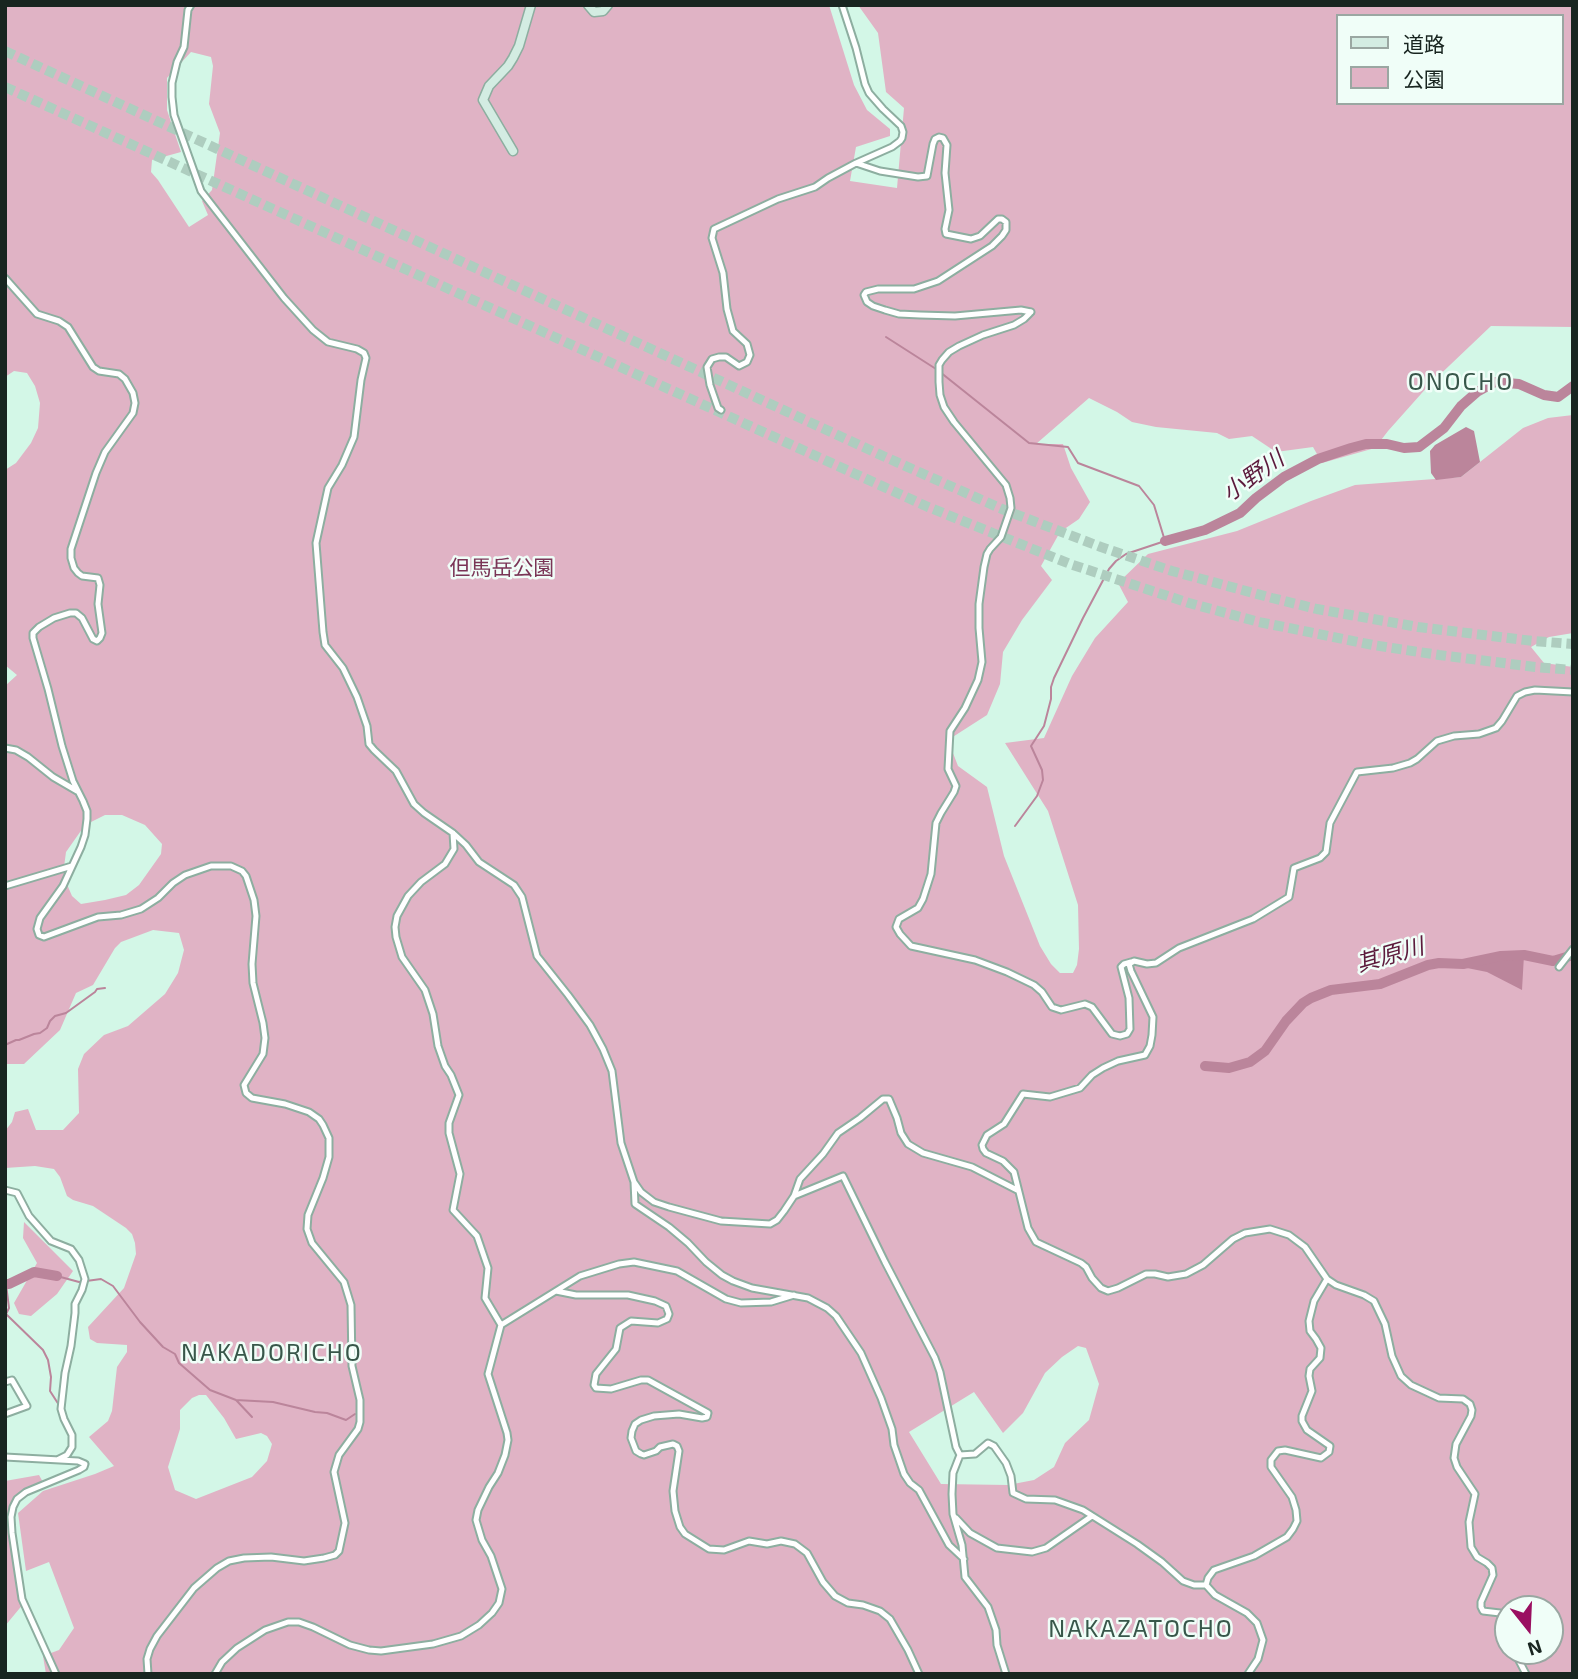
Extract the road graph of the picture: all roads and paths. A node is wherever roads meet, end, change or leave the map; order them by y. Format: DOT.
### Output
graph roads {
  1 [pos="191,5"];
  2 [pos="531,5"];
  3 [pos="588,5"];
  4 [pos="608,5"];
  5 [pos="842,5"];
  6 [pos="513,151"];
  7 [pos="856,163"];
  8 [pos="5,278"];
  9 [pos="721,410"];
  10 [pos="1573,692"];
  11 [pos="5,748"];
  12 [pos="77,791"];
  13 [pos="453,833"];
  14 [pos="72,866"];
  15 [pos="5,887"];
  16 [pos="1573,949"];
  17 [pos="1132,962"];
  18 [pos="1559,967"];
  19 [pos="634,1182"];
  20 [pos="5,1190"];
  21 [pos="1017,1190"];
  22 [pos="793,1196"];
  23 [pos="1327,1279"];
  24 [pos="556,1292"];
  25 [pos="794,1295"];
  26 [pos="501,1325"];
  27 [pos="5,1382"];
  28 [pos="5,1414"];
  29 [pos="960,1455"];
  30 [pos="5,1457"];
  31 [pos="56,1460"];
  32 [pos="953,1514"];
  33 [pos="1092,1516"];
  34 [pos="964,1559"];
  35 [pos="1206,1585"];
  36 [pos="1494,1612"];
  37 [pos="56,1674"];
  38 [pos="148,1674"];
  39 [pos="215,1674"];
  40 [pos="919,1674"];
  41 [pos="1006,1674"];
  42 [pos="1248,1674"];
  1 -- 13 [label="street"];
  2 -- 6 [label="street"];
  3 -- 4 [label="street"];
  5 -- 7 [label="street"];
  7 -- 9 [label="street"];
  7 -- 17 [label="street"];
  8 -- 12 [label="street"];
  10 -- 17 [label="street"];
  11 -- 12 [label="street"];
  12 -- 14 [label="street"];
  13 -- 19 [label="street"];
  13 -- 26 [label="street"];
  14 -- 15 [label="street"];
  14 -- 38 [label="street"];
  16 -- 18 [label="street"];
  17 -- 21 [label="street"];
  19 -- 22 [label="street"];
  19 -- 25 [label="street"];
  20 -- 31 [label="street"];
  21 -- 22 [label="street"];
  21 -- 23 [label="street"];
  22 -- 29 [label="street"];
  23 -- 35 [label="street"];
  23 -- 36 [label="street"];
  24 -- 25 [label="street"];
  24 -- 26 [label="street"];
  24 -- 40 [label="street"];
  25 -- 34 [label="street"];
  26 -- 39 [label="street"];
  27 -- 28 [label="street"];
  29 -- 32 [label="street"];
  29 -- 33 [label="street"];
  30 -- 31 [label="street"];
  31 -- 37 [label="street"];
  32 -- 33 [label="street"];
  32 -- 34 [label="street"];
  33 -- 35 [label="street"];
  34 -- 41 [label="street"];
  35 -- 42 [label="street"];
}
